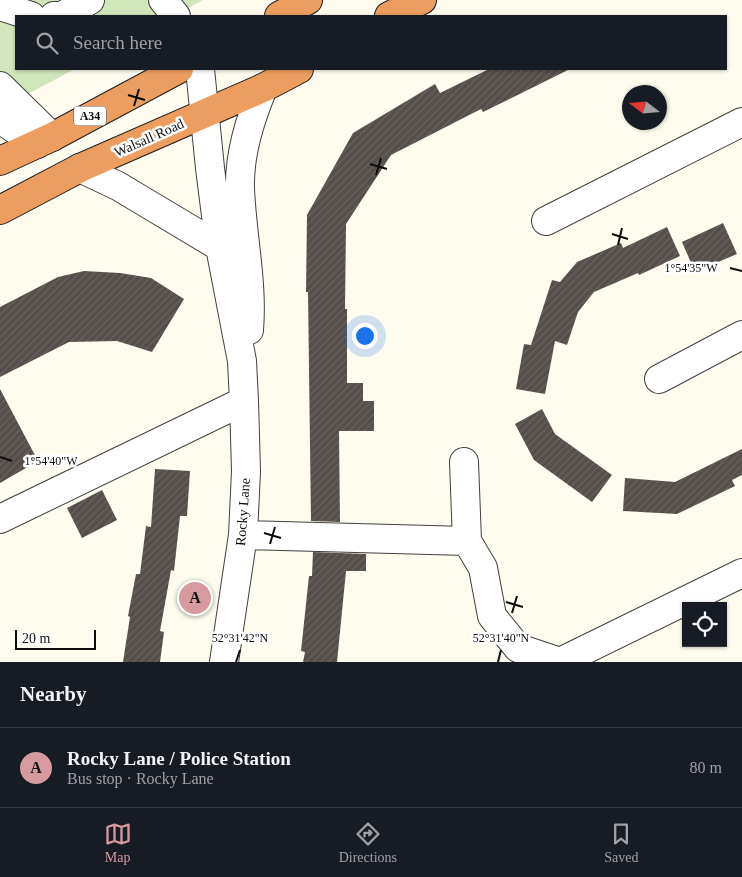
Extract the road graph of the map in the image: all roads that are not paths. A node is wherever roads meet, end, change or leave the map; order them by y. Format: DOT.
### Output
graph roads {
  1 [pos="90,0"];
  2 [pos="163,0"];
  3 [pos="422,0"];
  4 [pos="64,15"];
  5 [pos="175,15"];
  6 [pos="392,15"];
  7 [pos="177,70"];
  8 [pos="200,70"];
  9 [pos="298,70"];
  10 [pos="0,86"];
  11 [pos="262,88"];
  12 [pos="204,113"];
  13 [pos="0,119"];
  14 [pos="742,122"];
  15 [pos="45,140"];
  16 [pos="0,161"];
  17 [pos="80,168"];
  18 [pos="0,210"];
  19 [pos="546,221"];
  20 [pos="220,247"];
  21 [pos="742,335"];
  22 [pos="242,361"];
  23 [pos="659,379"];
  24 [pos="244,401"];
  25 [pos="464,462"];
  26 [pos="0,519"];
  27 [pos="243,534"];
  28 [pos="467,541"];
  29 [pos="742,573"];
  30 [pos="224,662"];
  1 -- 4 [label="street"];
  2 -- 5 [label="street"];
  3 -- 6 [label="highway"];
  7 -- 15 [label="highway, A34"];
  8 -- 12 [label="street, Rocky Lane"];
  9 -- 11 [label="highway, Walsall Road"];
  10 -- 15 [label="street"];
  11 -- 12 [label="highway, Walsall Road"];
  11 -- 22 [label="street, Rocky Lane"];
  12 -- 17 [label="highway, Walsall Road"];
  12 -- 20 [label="street, Rocky Lane"];
  13 -- 15 [label="street"];
  14 -- 19 [label="street"];
  15 -- 16 [label="highway, A34"];
  17 -- 18 [label="highway, Walsall Road"];
  17 -- 20 [label="street"];
  20 -- 22 [label="street, Rocky Lane"];
  21 -- 23 [label="street"];
  22 -- 24 [label="street, Rocky Lane"];
  24 -- 26 [label="street"];
  24 -- 27 [label="street, Rocky Lane"];
  25 -- 28 [label="street"];
  27 -- 28 [label="street"];
  27 -- 30 [label="street, Rocky Lane"];
  28 -- 29 [label="street"];
}
